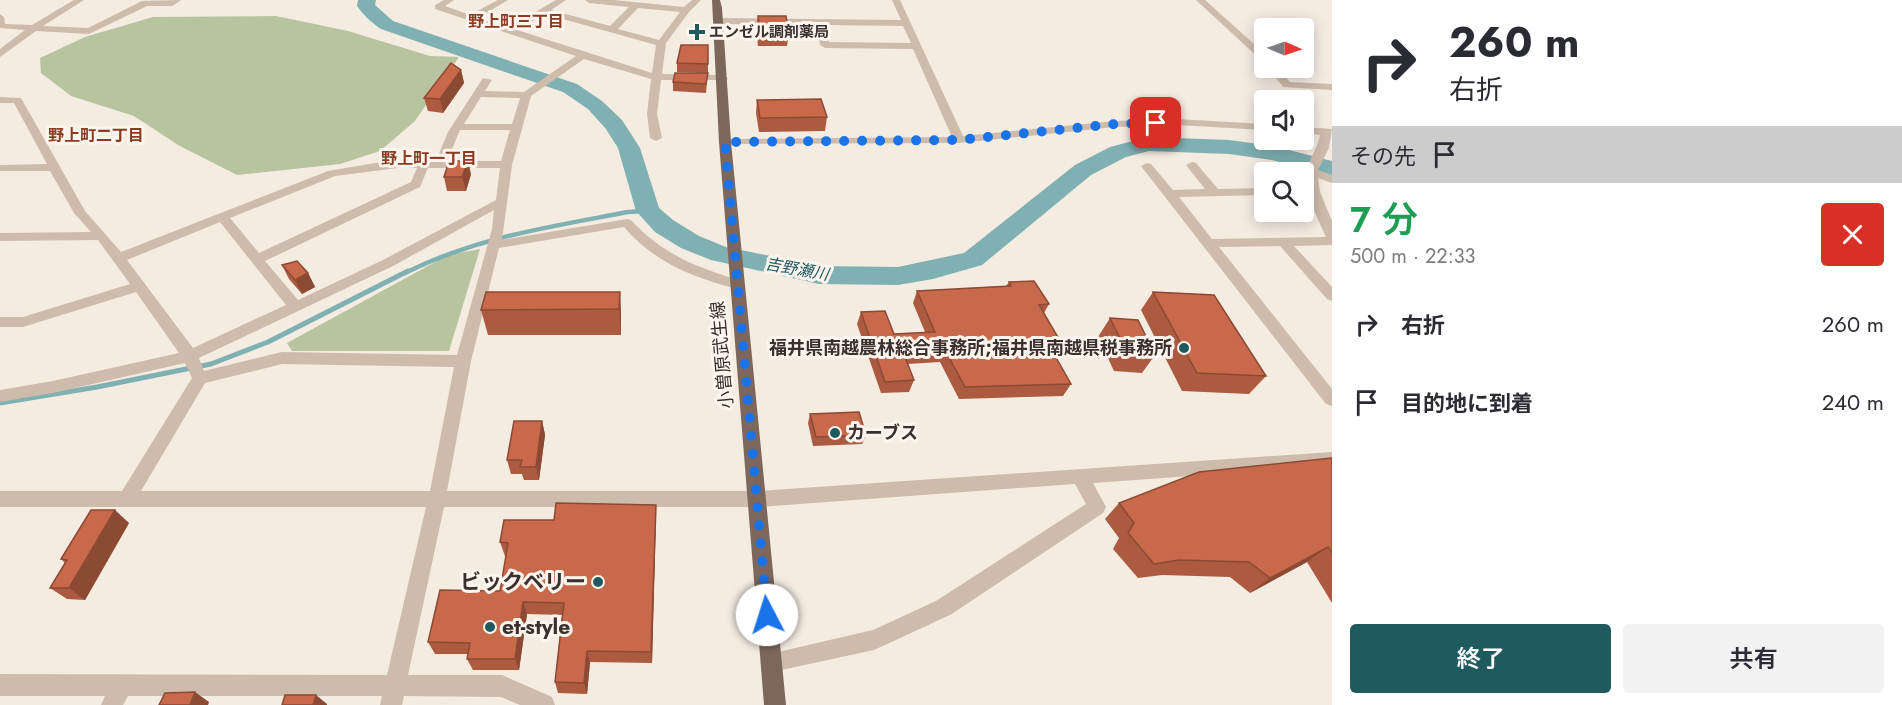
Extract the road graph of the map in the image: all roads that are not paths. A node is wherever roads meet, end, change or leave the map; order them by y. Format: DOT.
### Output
graph roads {
  1 [pos="80,0"];
  2 [pos="177,0"];
  3 [pos="450,0"];
  4 [pos="504,0"];
  5 [pos="562,0"];
  6 [pos="589,0"];
  7 [pos="697,0"];
  8 [pos="716,0"];
  9 [pos="896,0"];
  10 [pos="1200,0"];
  11 [pos="636,5"];
  12 [pos="686,10"];
  13 [pos="544,11"];
  14 [pos="0,17"];
  15 [pos="471,18"];
  16 [pos="719,21"];
  17 [pos="819,22"];
  18 [pos="906,23"];
  19 [pos="35,27"];
  20 [pos="509,31"];
  21 [pos="610,31"];
  22 [pos="661,43"];
  23 [pos="916,46"];
  24 [pos="1254,49"];
  25 [pos="0,54"];
  26 [pos="582,56"];
  27 [pos="657,77"];
  28 [pos="723,78"];
  29 [pos="1282,78"];
  30 [pos="487,80"];
  31 [pos="1332,87"];
  32 [pos="529,92"];
  33 [pos="478,94"];
  34 [pos="0,100"];
  35 [pos="1254,126"];
  36 [pos="457,127"];
  37 [pos="517,127"];
  38 [pos="1314,131"];
  39 [pos="1329,132"];
  40 [pos="656,138"];
  41 [pos="959,140"];
  42 [pos="725,142"];
  43 [pos="424,164"];
  44 [pos="440,165"];
  45 [pos="506,165"];
  46 [pos="1192,165"];
  47 [pos="1147,166"];
  48 [pos="1314,166"];
  49 [pos="53,167"];
  50 [pos="0,168"];
  51 [pos="1314,173"];
  52 [pos="1332,179"];
  53 [pos="1254,190"];
  54 [pos="1214,192"];
  55 [pos="1170,194"];
  56 [pos="502,201"];
  57 [pos="1314,201"];
  58 [pos="221,216"];
  59 [pos="102,236"];
  60 [pos="0,237"];
  61 [pos="1332,239"];
  62 [pos="1209,243"];
  63 [pos="1285,244"];
  64 [pos="494,245"];
  65 [pos="119,258"];
  66 [pos="256,260"];
  67 [pos="736,281"];
  68 [pos="139,286"];
  69 [pos="1332,296"];
  70 [pos="296,307"];
  71 [pos="0,322"];
  72 [pos="190,356"];
  73 [pos="463,361"];
  74 [pos="200,378"];
  75 [pos="1329,392"];
  76 [pos="0,396"];
  77 [pos="1332,459"];
  78 [pos="1080,477"];
  79 [pos="127,498"];
  80 [pos="0,499"];
  81 [pos="436,499"];
  82 [pos="757,499"];
  83 [pos="772,662"];
  84 [pos="0,685"];
  85 [pos="122,685"];
  86 [pos="393,695"];
  87 [pos="112,705"];
  88 [pos="544,705"];
  89 [pos="776,705"];
  1 -- 19 [label="street"];
  2 -- 19 [label="street"];
  3 -- 15 [label="street"];
  4 -- 15 [label="street"];
  5 -- 13 [label="street"];
  6 -- 11 [label="street"];
  7 -- 12 [label="street"];
  8 -- 16 [label="main road, 小曽原武生線"];
  9 -- 18 [label="street"];
  10 -- 24 [label="street"];
  11 -- 12 [label="street"];
  11 -- 21 [label="street"];
  12 -- 22 [label="street"];
  13 -- 20 [label="street"];
  13 -- 21 [label="street"];
  14 -- 19 [label="street"];
  15 -- 20 [label="street"];
  16 -- 17 [label="street"];
  16 -- 28 [label="main road, 小曽原武生線"];
  17 -- 18 [label="street"];
  17 -- 23 [label="street"];
  18 -- 23 [label="street"];
  19 -- 25 [label="street"];
  20 -- 26 [label="street"];
  21 -- 22 [label="street"];
  22 -- 27 [label="street"];
  23 -- 41 [label="street"];
  26 -- 27 [label="street"];
  26 -- 32 [label="street"];
  27 -- 28 [label="street"];
  27 -- 40 [label="street"];
  28 -- 42 [label="main road, 小曽原武生線"];
  29 -- 31 [label="street"];
  30 -- 33 [label="street"];
  32 -- 33 [label="street"];
  32 -- 37 [label="street"];
  33 -- 36 [label="street"];
  34 -- 49 [label="street"];
  35 -- 41 [label="street"];
  36 -- 37 [label="street"];
  36 -- 44 [label="street"];
  37 -- 45 [label="street"];
  38 -- 39 [label="street"];
  39 -- 48 [label="street"];
  41 -- 42 [label="street"];
  42 -- 67 [label="main road, 小曽原武生線"];
  43 -- 44 [label="street"];
  43 -- 58 [label="street"];
  43 -- 66 [label="street"];
  44 -- 45 [label="street"];
  45 -- 56 [label="street"];
  46 -- 54 [label="street"];
  47 -- 55 [label="street"];
  49 -- 50 [label="street"];
  49 -- 59 [label="street"];
  51 -- 52 [label="street"];
  53 -- 54 [label="street"];
  54 -- 55 [label="street"];
  55 -- 62 [label="street"];
  56 -- 64 [label="street"];
  56 -- 70 [label="street"];
  57 -- 61 [label="street"];
  58 -- 65 [label="street"];
  58 -- 66 [label="street"];
  59 -- 60 [label="street"];
  59 -- 65 [label="street"];
  61 -- 63 [label="street"];
  62 -- 63 [label="street"];
  62 -- 75 [label="street"];
  63 -- 69 [label="street"];
  64 -- 67 [label="street"];
  64 -- 73 [label="street"];
  65 -- 68 [label="street"];
  66 -- 70 [label="street"];
  67 -- 82 [label="main road, 小曽原武生線"];
  68 -- 71 [label="street"];
  68 -- 72 [label="street"];
  70 -- 72 [label="street"];
  72 -- 74 [label="street"];
  72 -- 76 [label="street"];
  73 -- 74 [label="street"];
  73 -- 81 [label="street"];
  74 -- 79 [label="street"];
  77 -- 78 [label="street"];
  78 -- 82 [label="street"];
  78 -- 83 [label="street"];
  79 -- 80 [label="street"];
  79 -- 81 [label="street"];
  81 -- 82 [label="street"];
  81 -- 86 [label="street"];
  82 -- 83 [label="main road, 小曽原武生線"];
  83 -- 89 [label="main road, 小曽原武生線"];
  84 -- 85 [label="street"];
  85 -- 86 [label="street"];
  85 -- 87 [label="street"];
  86 -- 88 [label="street"];
}
